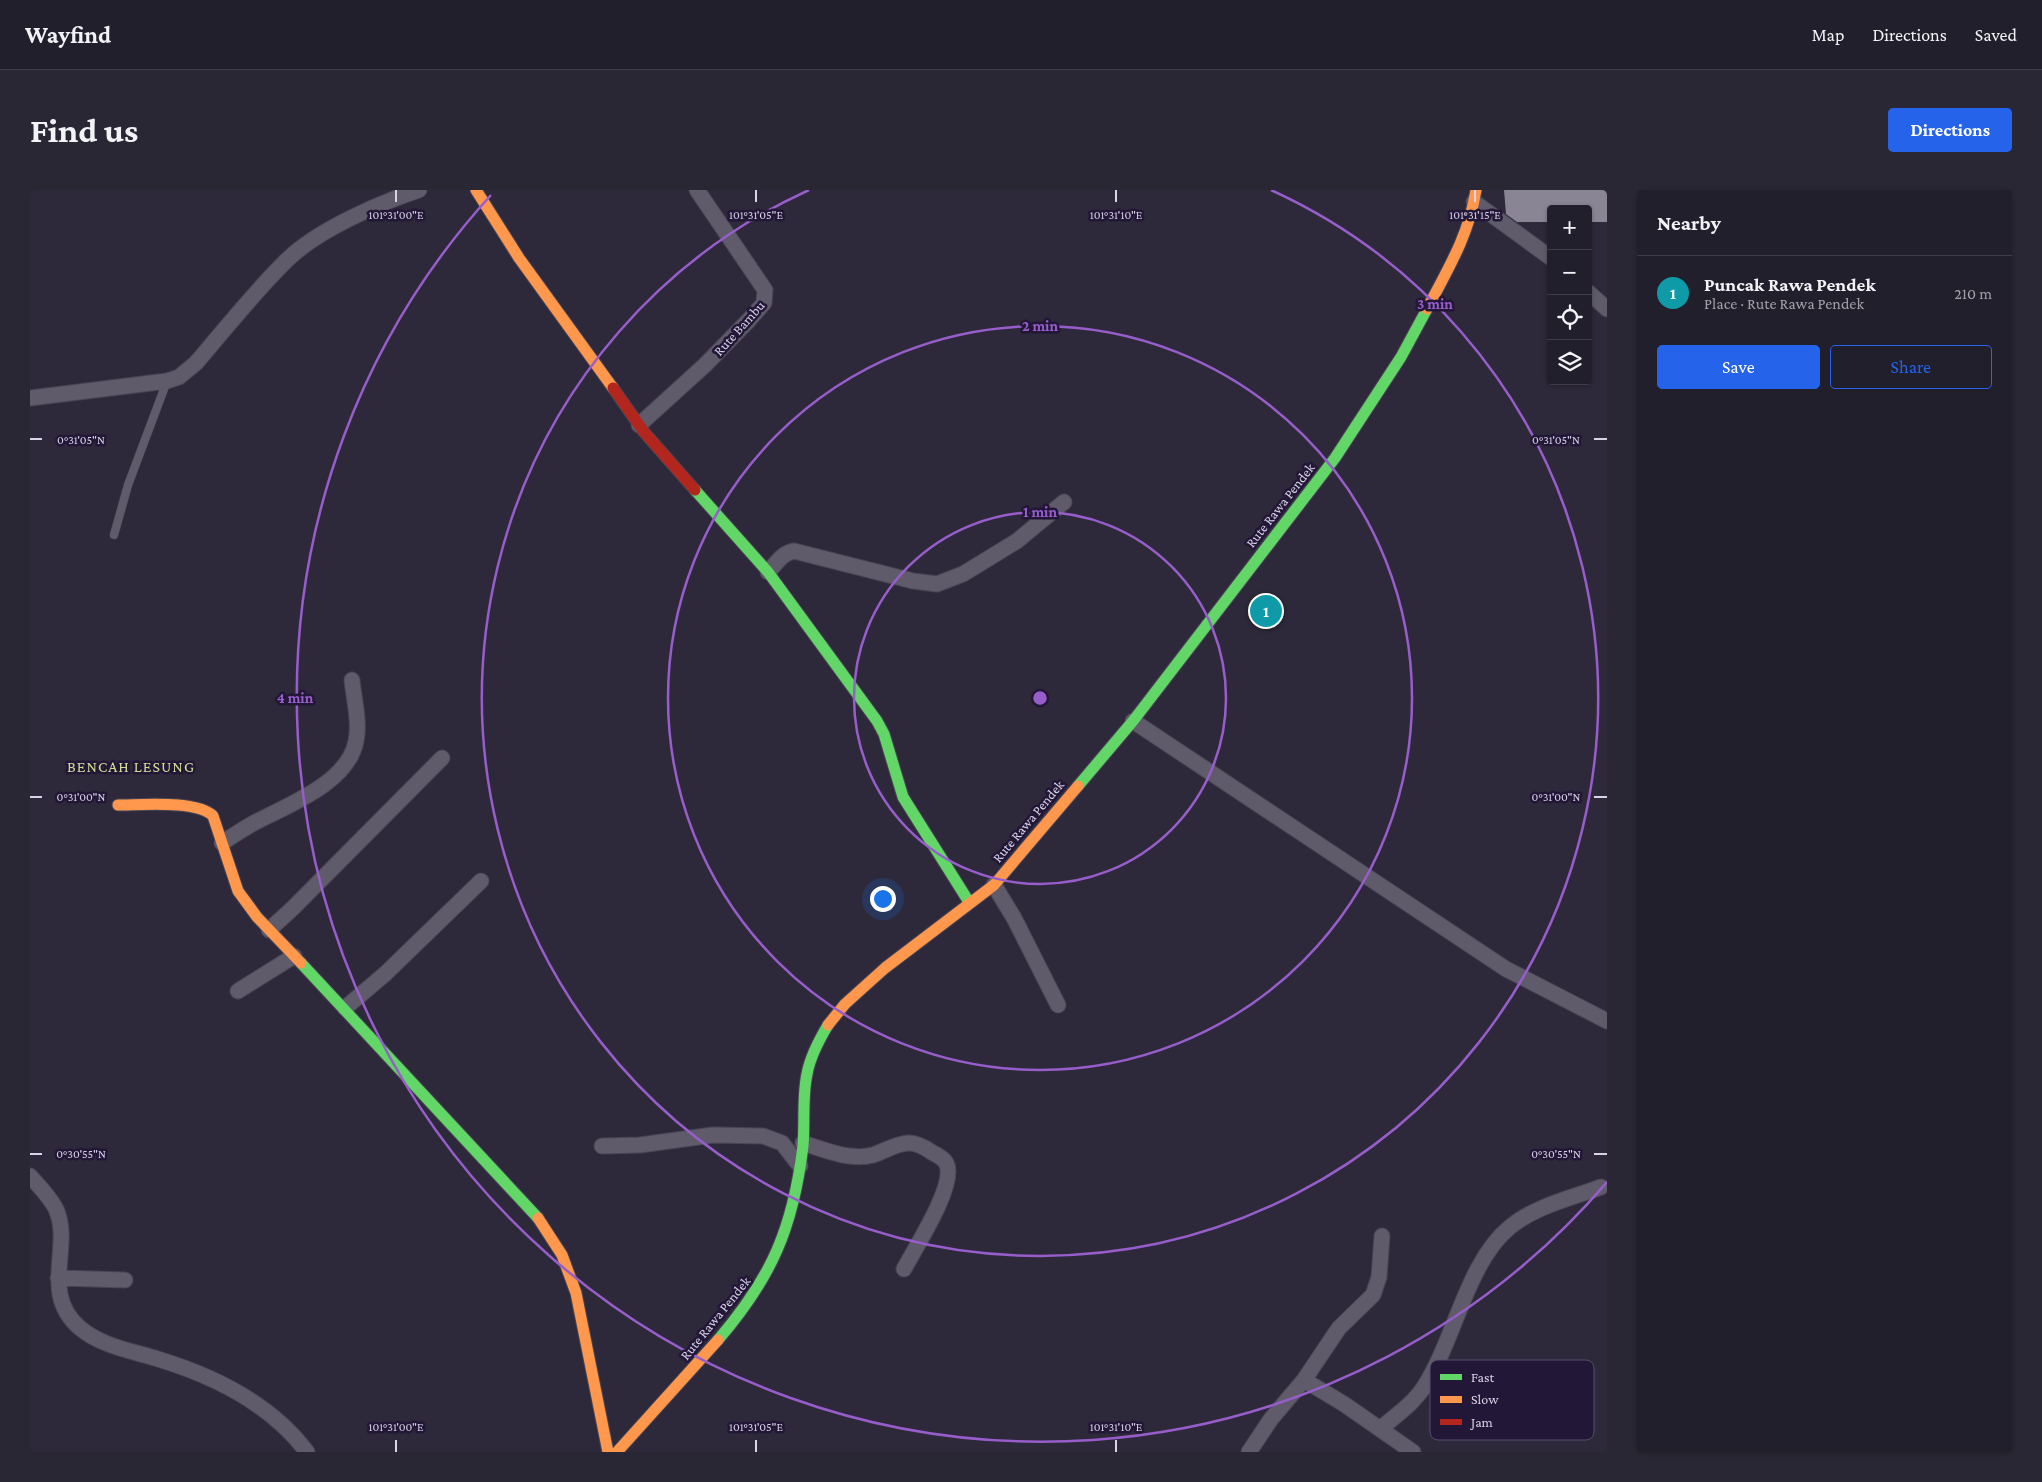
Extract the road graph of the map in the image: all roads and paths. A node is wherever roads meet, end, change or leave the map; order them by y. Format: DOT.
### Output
graph roads {
  1 [pos="420,190"];
  2 [pos="476,190"];
  3 [pos="697,190"];
  4 [pos="1475,196"];
  5 [pos="1547,255"];
  6 [pos="1591,295"];
  7 [pos="1607,310"];
  8 [pos="168,381"];
  9 [pos="30,398"];
  10 [pos="641,429"];
  11 [pos="1064,502"];
  12 [pos="114,535"];
  13 [pos="768,572"];
  14 [pos="352,680"];
  15 [pos="1133,721"];
  16 [pos="442,758"];
  17 [pos="118,806"];
  18 [pos="222,842"];
  19 [pos="481,881"];
  20 [pos="994,885"];
  21 [pos="969,902"];
  22 [pos="269,930"];
  23 [pos="294,956"];
  24 [pos="238,991"];
  25 [pos="1058,1005"];
  26 [pos="345,1008"];
  27 [pos="1607,1021"];
  28 [pos="803,1142"];
  29 [pos="602,1146"];
  30 [pos="800,1166"];
  31 [pos="30,1176"];
  32 [pos="1601,1187"];
  33 [pos="1382,1236"];
  34 [pos="904,1269"];
  35 [pos="58,1278"];
  36 [pos="125,1280"];
  37 [pos="1438,1360"];
  38 [pos="1430,1375"];
  39 [pos="1304,1380"];
  40 [pos="1380,1429"];
  41 [pos="306,1452"];
  42 [pos="608,1452"];
  43 [pos="618,1452"];
  44 [pos="1249,1452"];
  45 [pos="1413,1452"];
  1 -- 8 [label="street"];
  2 -- 10 [label="street"];
  3 -- 10 [label="street, Rute Bambu"];
  4 -- 5 [label="street"];
  4 -- 15 [label="street, Rute Rawa Pendek"];
  6 -- 7 [label="street"];
  8 -- 9 [label="street"];
  8 -- 12 [label="lane"];
  10 -- 13 [label="street"];
  11 -- 13 [label="street"];
  13 -- 21 [label="street"];
  14 -- 18 [label="street"];
  15 -- 20 [label="street, Rute Rawa Pendek"];
  15 -- 27 [label="street"];
  16 -- 22 [label="street"];
  17 -- 18 [label="street"];
  18 -- 22 [label="street"];
  19 -- 26 [label="street"];
  20 -- 21 [label="street, Rute Rawa Pendek"];
  20 -- 25 [label="street"];
  21 -- 28 [label="street, Rute Rawa Pendek"];
  22 -- 23 [label="street"];
  23 -- 24 [label="street"];
  23 -- 26 [label="street"];
  26 -- 42 [label="street"];
  28 -- 30 [label="street, Rute Rawa Pendek"];
  28 -- 34 [label="street"];
  29 -- 30 [label="street"];
  30 -- 43 [label="street, Rute Rawa Pendek"];
  31 -- 35 [label="street"];
  32 -- 37 [label="street"];
  33 -- 39 [label="street"];
  35 -- 36 [label="street"];
  35 -- 41 [label="street"];
  38 -- 40 [label="street"];
  39 -- 40 [label="street"];
  39 -- 44 [label="street"];
  40 -- 45 [label="street"];
}
